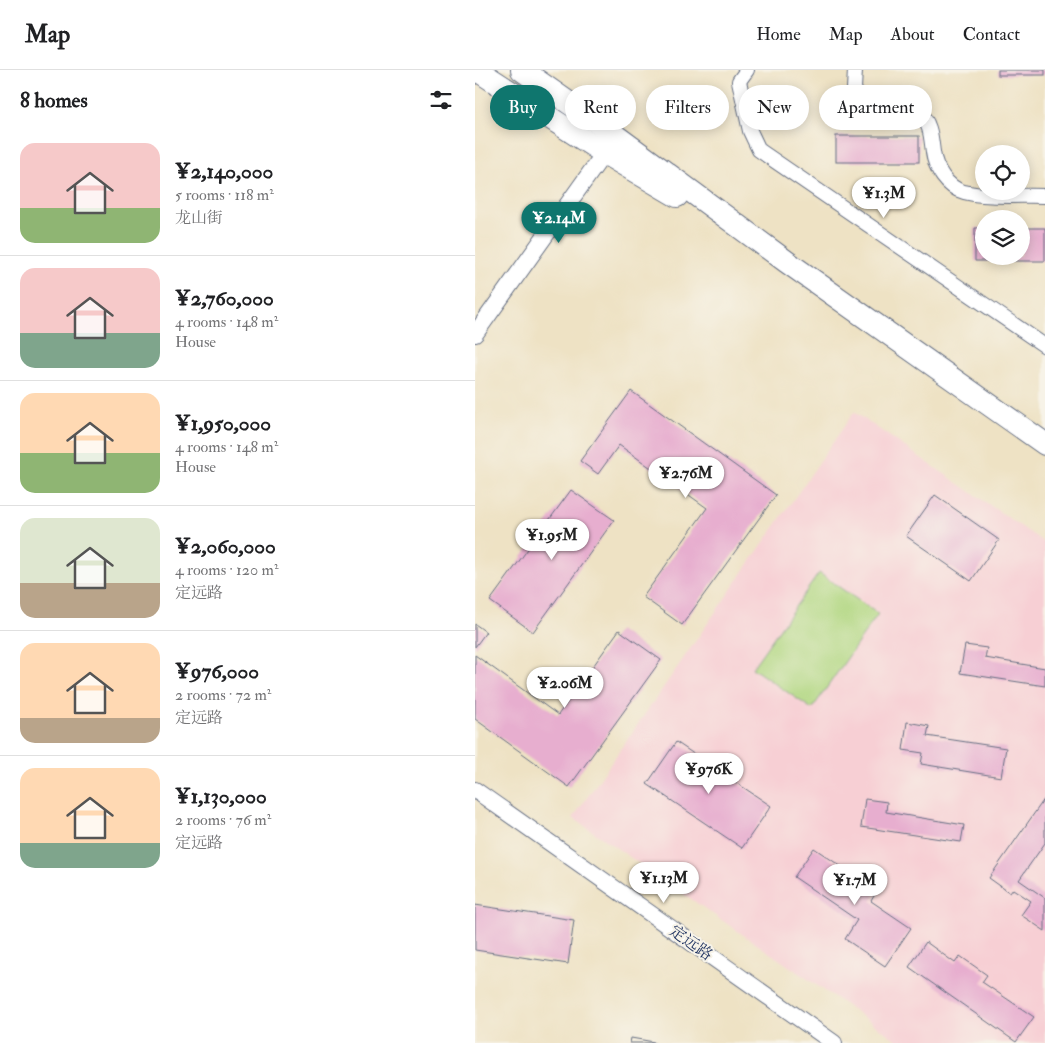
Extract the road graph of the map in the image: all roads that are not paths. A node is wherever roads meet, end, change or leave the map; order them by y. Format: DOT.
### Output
graph roads {
  1 [pos="477,70"];
  2 [pos="522,70"];
  3 [pos="747,70"];
  4 [pos="855,70"];
  5 [pos="610,145"];
  6 [pos="1045,196"];
  7 [pos="475,334"];
  8 [pos="1045,346"];
  9 [pos="1045,444"];
  10 [pos="475,790"];
  11 [pos="834,1043"];
  1 -- 5 [label="highway"];
  2 -- 5 [label="highway"];
  3 -- 8 [label="street"];
  4 -- 6 [label="street"];
  5 -- 7 [label="street"];
  5 -- 9 [label="highway"];
  10 -- 11 [label="street, 定远路"];
}
